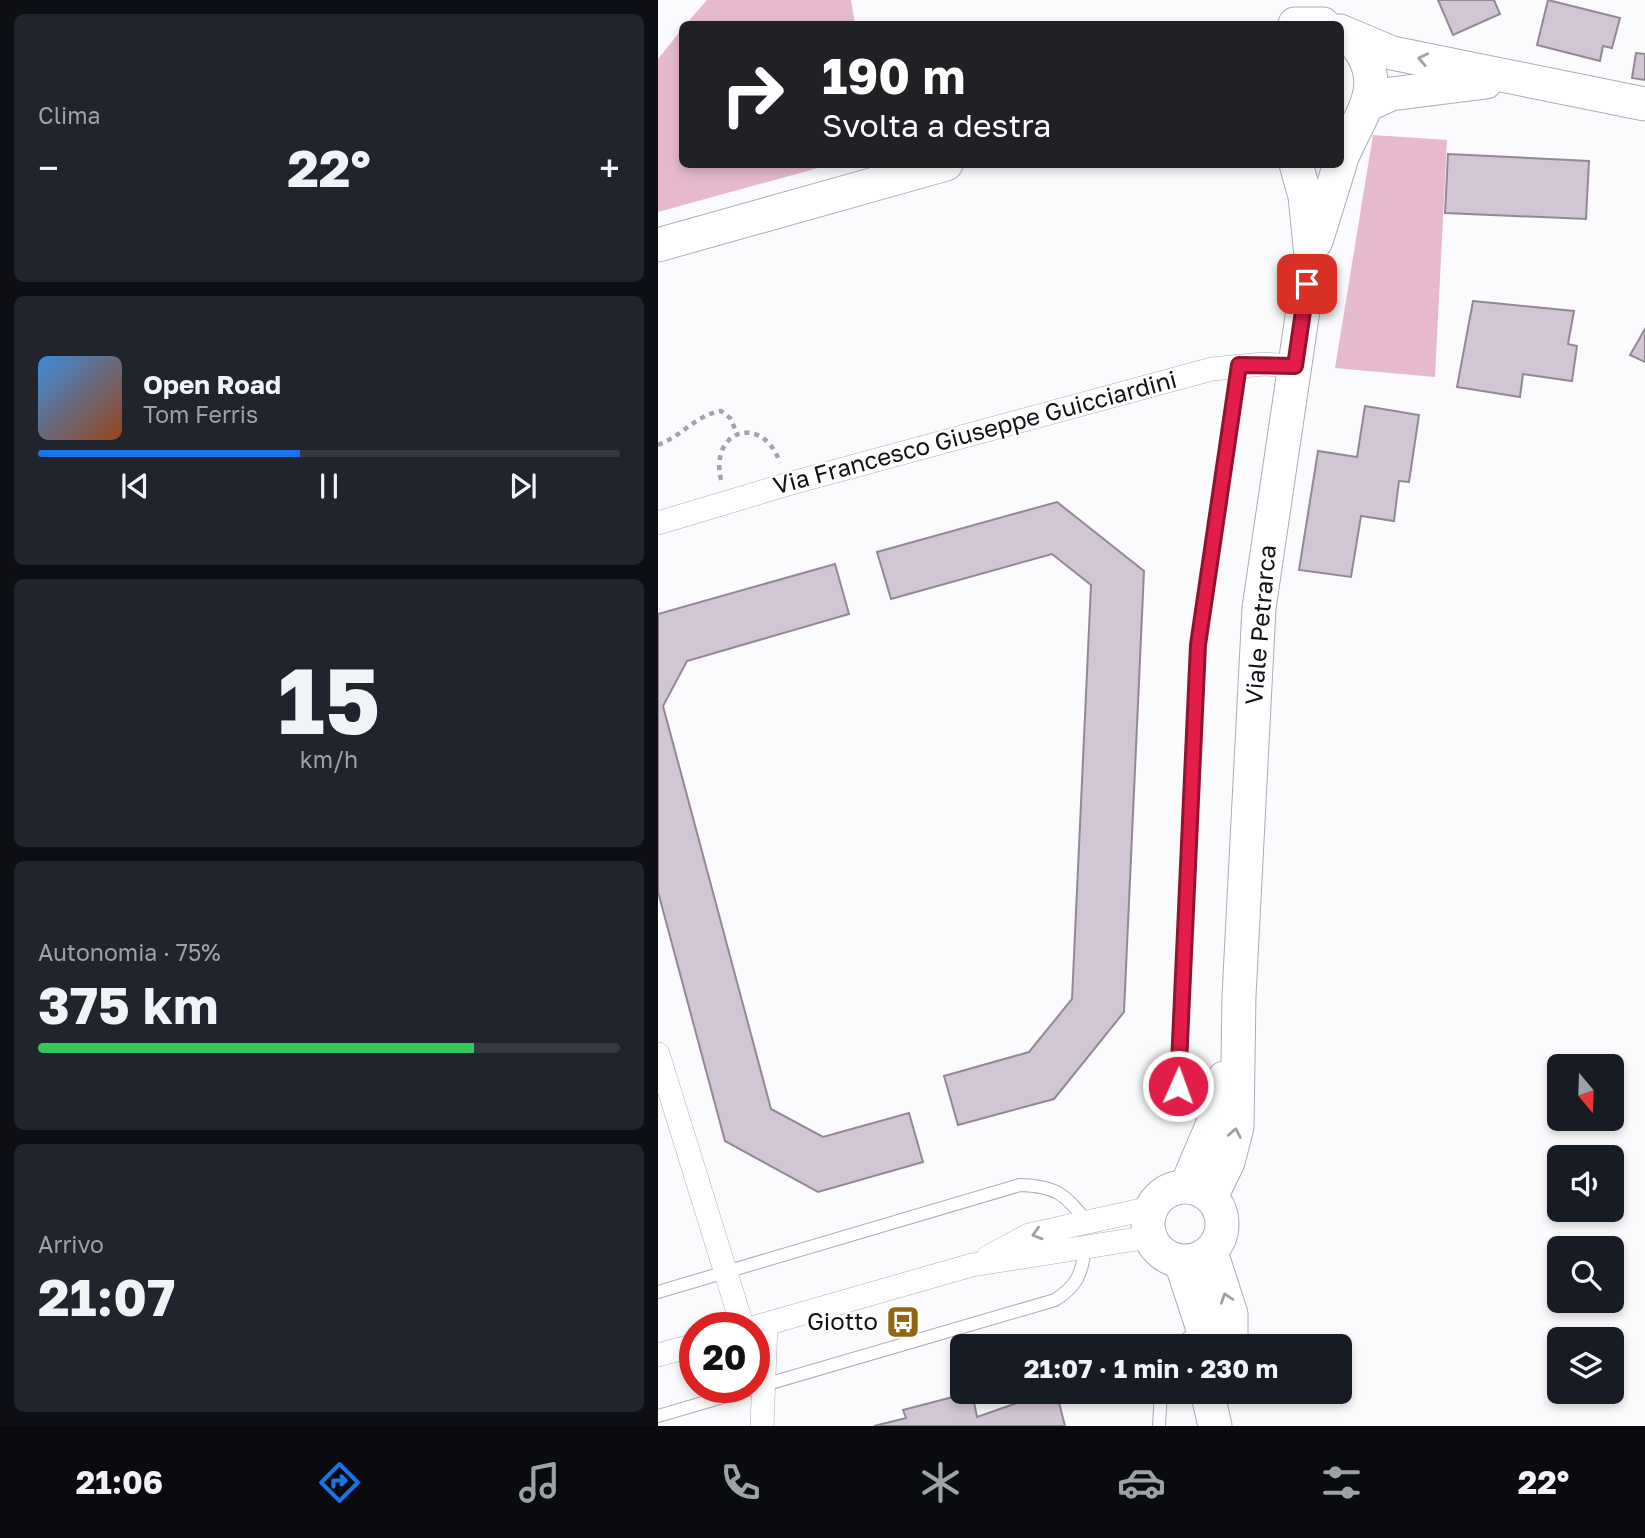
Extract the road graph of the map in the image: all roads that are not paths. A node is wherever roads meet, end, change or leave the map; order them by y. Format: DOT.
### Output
graph roads {
  1 [pos="1344,33"];
  2 [pos="1344,36"];
  3 [pos="1514,79"];
  4 [pos="1645,104"];
  5 [pos="1356,122"];
  6 [pos="1344,153"];
  7 [pos="932,168"];
  8 [pos="1297,168"];
  9 [pos="1338,168"];
  10 [pos="658,245"];
  11 [pos="1311,256"];
  12 [pos="1239,365"];
  13 [pos="1295,366"];
  14 [pos="658,523"];
  15 [pos="1239,996"];
  16 [pos="658,1054"];
  17 [pos="1214,1121"];
  18 [pos="1198,1192"];
  19 [pos="1086,1221"];
  20 [pos="1150,1223"];
  21 [pos="1085,1248"];
  22 [pos="1196,1257"];
  23 [pos="972,1265"];
  24 [pos="725,1273"];
  25 [pos="658,1292"];
  26 [pos="738,1312"];
  27 [pos="770,1323"];
  28 [pos="1195,1334"];
  29 [pos="1231,1334"];
  30 [pos="679,1349"];
  31 [pos="658,1355"];
  32 [pos="770,1383"];
  33 [pos="702,1403"];
  34 [pos="763,1403"];
  35 [pos="1160,1404"];
  36 [pos="1210,1404"];
  37 [pos="1228,1404"];
  38 [pos="658,1416"];
  39 [pos="762,1426"];
  40 [pos="1159,1426"];
  41 [pos="1215,1426"];
  42 [pos="1224,1426"];
  3 -- 1 [label="street, one-way"];
  2 -- 5 [label="street"];
  3 -- 4 [label="street"];
  3 -- 5 [label="street"];
  5 -- 6 [label="street, Viale Petrarca"];
  7 -- 10 [label="street"];
  8 -- 11 [label="street, Viale Petrarca"];
  9 -- 11 [label="street, Viale Petrarca"];
  11 -- 13 [label="street, Viale Petrarca"];
  12 -- 13 [label="street, Via Francesco Giuseppe Guicciardini"];
  12 -- 14 [label="street, Via Francesco Giuseppe Guicciardini"];
  12 -- 17 [label="lane"];
  13 -- 15 [label="street, Viale Petrarca"];
  15 -- 17 [label="street, Viale Petrarca"];
  18 -- 15 [label="street, Viale Petrarca, one-way"];
  16 -- 24 [label="street"];
  17 -- 18 [label="street, Viale Petrarca"];
  18 -- 20 [label="street"];
  18 -- 22 [label="street"];
  19 -- 20 [label="street"];
  19 -- 23 [label="street, one-way"];
  19 -- 24 [label="lane"];
  20 -- 21 [label="street"];
  20 -- 22 [label="street"];
  21 -- 23 [label="street"];
  21 -- 32 [label="lane"];
  22 -- 28 [label="street"];
  29 -- 22 [label="street, one-way"];
  23 -- 27 [label="street"];
  24 -- 25 [label="lane"];
  24 -- 26 [label="street"];
  30 -- 31 [label="street"];
  33 -- 38 [label="lane"];
  34 -- 39 [label="street"];
  35 -- 40 [label="lane"];
  36 -- 41 [label="street"];
  37 -- 42 [label="street"];
}
